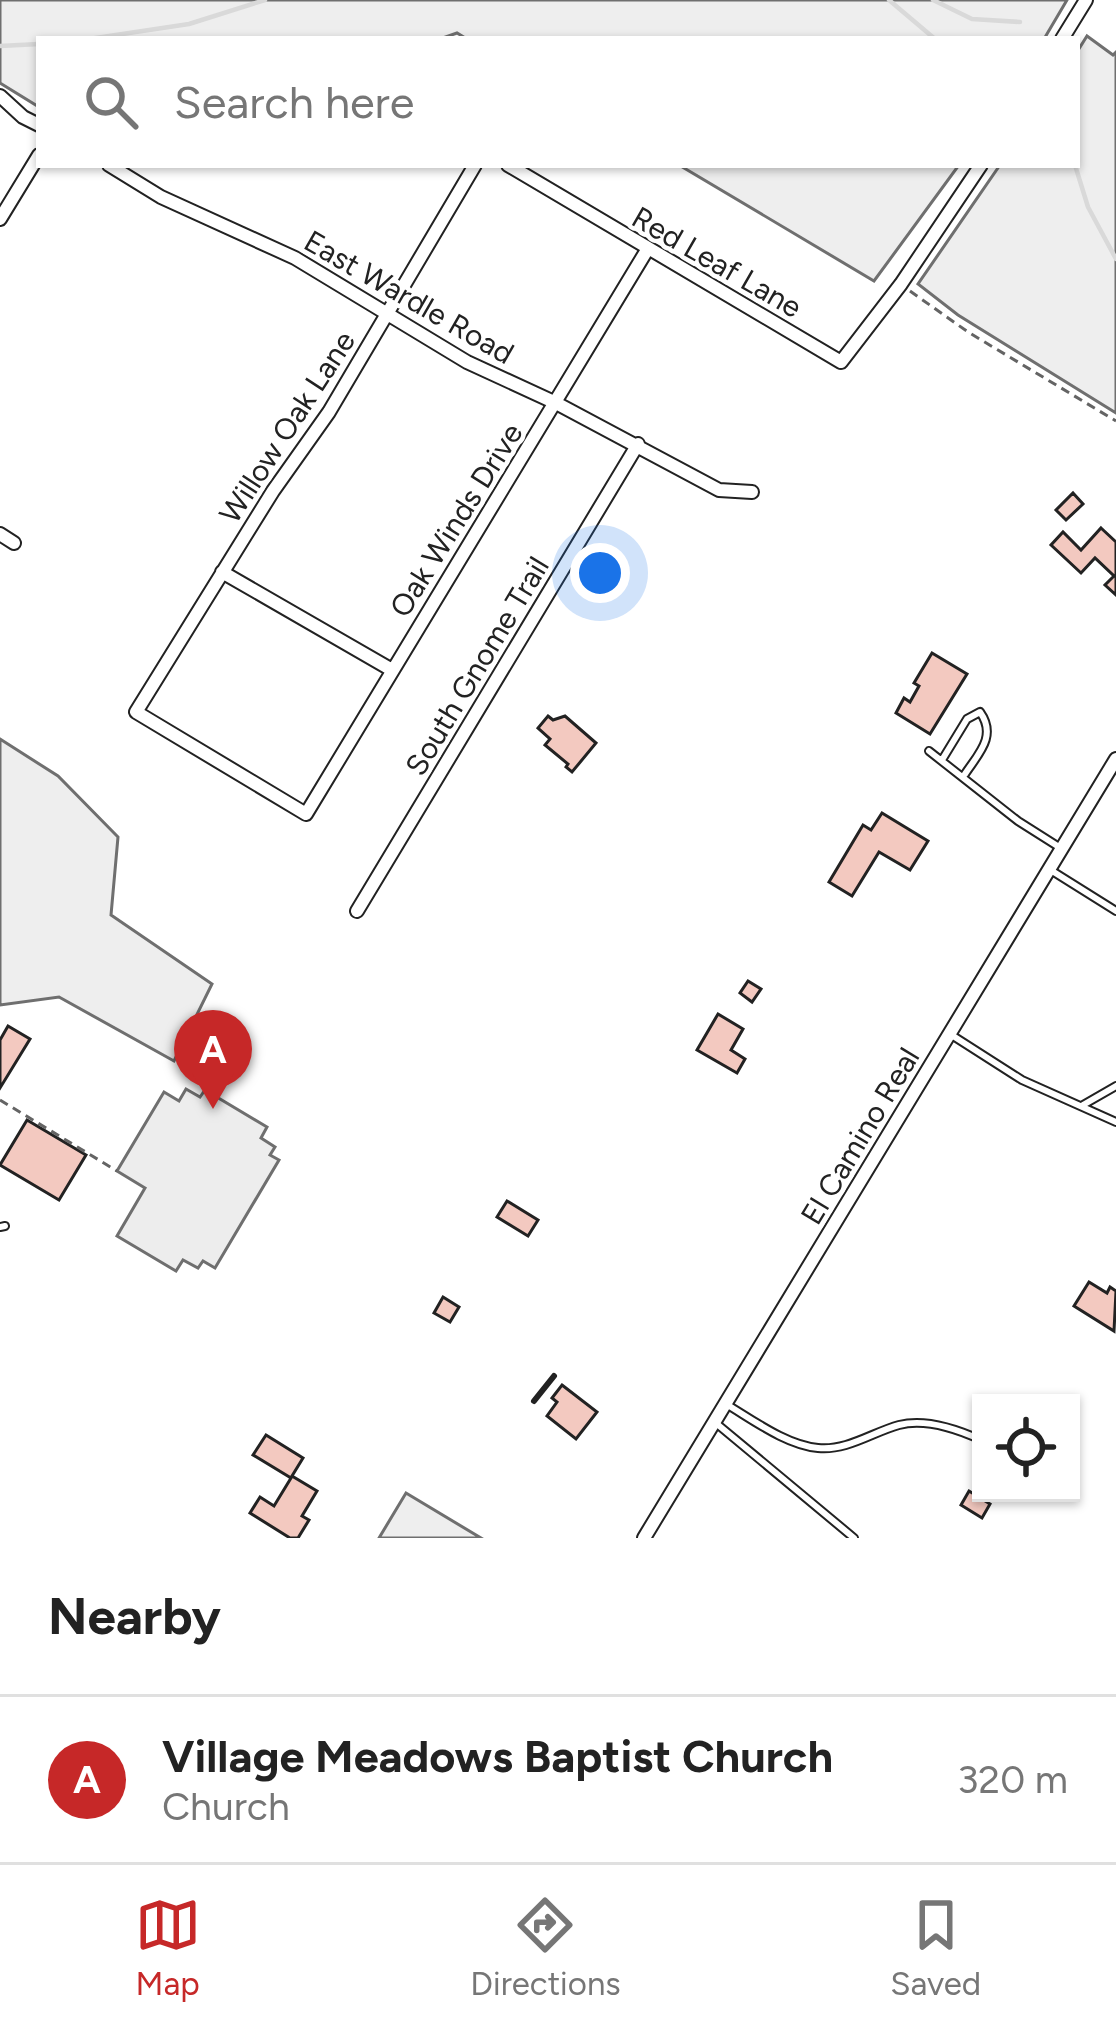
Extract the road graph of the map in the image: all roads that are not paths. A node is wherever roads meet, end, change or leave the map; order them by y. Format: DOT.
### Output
graph roads {
  1 [pos="1086,0"];
  2 [pos="1064,36"];
  3 [pos="0,96"];
  4 [pos="36,123"];
  5 [pos="36,160"];
  6 [pos="114,168"];
  7 [pos="473,168"];
  8 [pos="513,168"];
  9 [pos="979,168"];
  10 [pos="0,219"];
  11 [pos="647,250"];
  12 [pos="387,314"];
  13 [pos="556,403"];
  14 [pos="638,444"];
  15 [pos="752,493"];
  16 [pos="0,535"];
  17 [pos="14,543"];
  18 [pos="222,572"];
  19 [pos="392,670"];
  20 [pos="929,751"];
  21 [pos="1116,759"];
  22 [pos="942,760"];
  23 [pos="964,776"];
  24 [pos="306,814"];
  25 [pos="1062,848"];
  26 [pos="1049,869"];
  27 [pos="1116,910"];
  28 [pos="357,911"];
  29 [pos="950,1034"];
  30 [pos="1116,1086"];
  31 [pos="1083,1105"];
  32 [pos="1116,1122"];
  33 [pos="726,1404"];
  34 [pos="714,1422"];
  35 [pos="972,1437"];
  36 [pos="644,1538"];
  37 [pos="854,1538"];
  1 -- 2 [label="street"];
  3 -- 4 [label="street"];
  5 -- 10 [label="street"];
  6 -- 12 [label="street, East Wardle Road"];
  7 -- 12 [label="street, Willow Oak Lane"];
  8 -- 11 [label="street, Red Leaf Lane"];
  9 -- 11 [label="street, Red Leaf Lane"];
  11 -- 13 [label="street, Oak Winds Drive"];
  12 -- 13 [label="street, East Wardle Road"];
  12 -- 18 [label="street, Willow Oak Lane"];
  13 -- 14 [label="street, East Wardle Road"];
  13 -- 19 [label="street, Oak Winds Drive"];
  14 -- 15 [label="street, East Wardle Road"];
  14 -- 28 [label="street, South Gnome Trail"];
  16 -- 17 [label="street"];
  18 -- 19 [label="street"];
  18 -- 24 [label="street, Willow Oak Lane"];
  19 -- 24 [label="street, Oak Winds Drive"];
  20 -- 22 [label="lane"];
  21 -- 25 [label="street, El Camino Real"];
  22 -- 23 [label="lane"];
  22 -- 23 [label="lane"];
  23 -- 25 [label="lane"];
  25 -- 26 [label="street, El Camino Real"];
  26 -- 27 [label="lane"];
  26 -- 29 [label="street, El Camino Real"];
  29 -- 31 [label="lane"];
  29 -- 33 [label="street, El Camino Real"];
  30 -- 31 [label="lane"];
  31 -- 32 [label="lane"];
  33 -- 34 [label="street, El Camino Real"];
  33 -- 35 [label="lane"];
  34 -- 36 [label="street, El Camino Real"];
  34 -- 37 [label="lane"];
}
